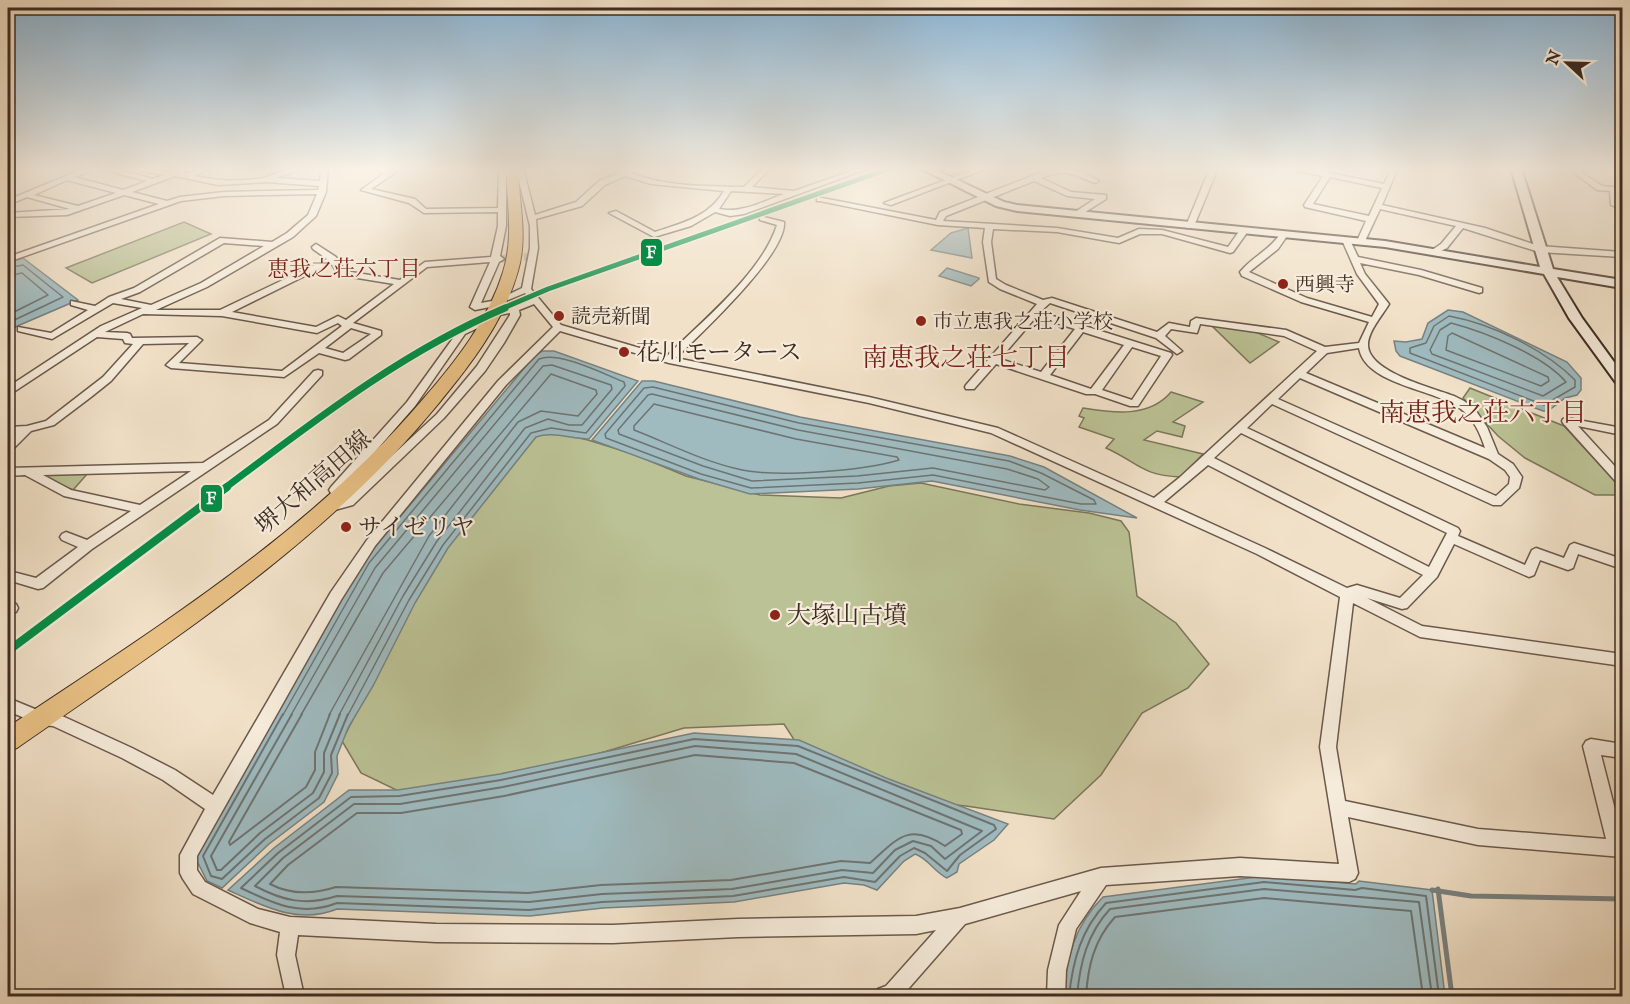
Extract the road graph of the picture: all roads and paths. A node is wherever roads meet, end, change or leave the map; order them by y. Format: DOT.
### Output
graph roads {
  1 [pos="133,215"];
  2 [pos="311,215"];
  3 [pos="502,215"];
  4 [pos="515,215"];
  5 [pos="531,215"];
  6 [pos="543,215"];
  7 [pos="616,215"];
  8 [pos="703,215"];
  9 [pos="898,215"];
  10 [pos="943,215"];
  11 [pos="1084,215"];
  12 [pos="1195,215"];
  13 [pos="1352,215"];
  14 [pos="1372,215"];
  15 [pos="1416,215"];
  16 [pos="1529,215"];
  17 [pos="532,218"];
  18 [pos="763,218"];
  19 [pos="1370,219"];
  20 [pos="938,223"];
  21 [pos="1461,225"];
  22 [pos="989,226"];
  23 [pos="1190,226"];
  24 [pos="1243,232"];
  25 [pos="1283,236"];
  26 [pos="1346,240"];
  27 [pos="1361,241"];
  28 [pos="275,245"];
  29 [pos="316,247"];
  30 [pos="1539,249"];
  31 [pos="1433,252"];
  32 [pos="1623,255"];
  33 [pos="333,259"];
  34 [pos="498,259"];
  35 [pos="1354,259"];
  36 [pos="8,260"];
  37 [pos="1549,271"];
  38 [pos="403,283"];
  39 [pos="1623,285"];
  40 [pos="526,289"];
  41 [pos="1479,290"];
  42 [pos="112,299"];
  43 [pos="536,300"];
  44 [pos="74,303"];
  45 [pos="1043,303"];
  46 [pos="154,308"];
  47 [pos="96,309"];
  48 [pos="496,309"];
  49 [pos="514,309"];
  50 [pos="143,312"];
  51 [pos="222,313"];
  52 [pos="1035,314"];
  53 [pos="1375,321"];
  54 [pos="75,322"];
  55 [pos="347,325"];
  56 [pos="558,327"];
  57 [pos="1081,328"];
  58 [pos="21,329"];
  59 [pos="99,331"];
  60 [pos="1159,336"];
  61 [pos="140,342"];
  62 [pos="1129,344"];
  63 [pos="1363,345"];
  64 [pos="316,349"];
  65 [pos="1324,350"];
  66 [pos="1177,351"];
  67 [pos="669,360"];
  68 [pos="994,360"];
  69 [pos="1298,372"];
  70 [pos="318,373"];
  71 [pos="1043,377"];
  72 [pos="1623,381"];
  73 [pos="970,387"];
  74 [pos="8,391"];
  75 [pos="1096,391"];
  76 [pos="1270,399"];
  77 [pos="1239,428"];
  78 [pos="8,429"];
  79 [pos="27,429"];
  80 [pos="1623,431"];
  81 [pos="8,447"];
  82 [pos="1494,456"];
  83 [pos="1206,459"];
  84 [pos="206,467"];
  85 [pos="25,471"];
  86 [pos="8,472"];
  87 [pos="1623,481"];
  88 [pos="1156,502"];
  89 [pos="143,510"];
  90 [pos="324,510"];
  91 [pos="66,537"];
  92 [pos="1451,538"];
  93 [pos="88,546"];
  94 [pos="1623,564"];
  95 [pos="1432,574"];
  96 [pos="13,577"];
  97 [pos="1347,594"];
  98 [pos="1623,660"];
  99 [pos="8,704"];
  100 [pos="40,718"];
  101 [pos="8,740"];
  102 [pos="1623,751"];
  103 [pos="217,803"];
  104 [pos="1338,807"];
  105 [pos="1620,849"];
  106 [pos="1101,877"];
  107 [pos="960,917"];
  108 [pos="290,926"];
  109 [pos="295,996"];
  110 [pos="885,996"];
  111 [pos="1056,996"];
  1 -- 36 [label="street"];
  2 -- 28 [label="street"];
  3 -- 34 [label="street"];
  4 -- 48 [label="main road, 堺大和高田線"];
  5 -- 17 [label="street"];
  6 -- 17 [label="street"];
  7 -- 8 [label="street"];
  9 -- 20 [label="street"];
  10 -- 20 [label="street"];
  11 -- 23 [label="main road"];
  12 -- 23 [label="street"];
  13 -- 19 [label="street"];
  14 -- 19 [label="street"];
  15 -- 21 [label="street"];
  16 -- 30 [label="main road"];
  17 -- 40 [label="street"];
  18 -- 67 [label="street"];
  19 -- 27 [label="street"];
  20 -- 22 [label="street"];
  21 -- 30 [label="street"];
  21 -- 31 [label="street"];
  22 -- 24 [label="street"];
  22 -- 45 [label="street"];
  23 -- 24 [label="main road"];
  24 -- 25 [label="main road"];
  25 -- 26 [label="main road"];
  25 -- 53 [label="street"];
  26 -- 27 [label="main road"];
  26 -- 35 [label="street"];
  27 -- 31 [label="main road"];
  28 -- 42 [label="street"];
  28 -- 46 [label="street"];
  29 -- 33 [label="street"];
  30 -- 32 [label="street"];
  30 -- 37 [label="main road"];
  31 -- 37 [label="main road"];
  33 -- 38 [label="street"];
  33 -- 51 [label="street"];
  34 -- 38 [label="street"];
  34 -- 48 [label="street"];
  35 -- 41 [label="street"];
  35 -- 53 [label="street"];
  37 -- 39 [label="main road"];
  37 -- 72 [label="main road"];
  38 -- 55 [label="street"];
  40 -- 43 [label="street"];
  40 -- 48 [label="street"];
  42 -- 46 [label="street"];
  42 -- 47 [label="street"];
  43 -- 49 [label="street"];
  43 -- 56 [label="street"];
  44 -- 47 [label="street"];
  45 -- 52 [label="street"];
  45 -- 60 [label="street"];
  46 -- 50 [label="street"];
  47 -- 54 [label="street"];
  48 -- 49 [label="street"];
  48 -- 90 [label="main road, 堺大和高田線"];
  49 -- 90 [label="street"];
  50 -- 51 [label="street"];
  50 -- 59 [label="street"];
  51 -- 55 [label="street"];
  52 -- 57 [label="street"];
  52 -- 68 [label="street"];
  53 -- 63 [label="street"];
  54 -- 58 [label="street"];
  54 -- 59 [label="street"];
  55 -- 64 [label="street"];
  55 -- 64 [label="street"];
  56 -- 67 [label="street"];
  56 -- 103 [label="street"];
  57 -- 62 [label="street"];
  57 -- 71 [label="street"];
  59 -- 61 [label="street"];
  59 -- 74 [label="street"];
  60 -- 65 [label="street"];
  60 -- 66 [label="street"];
  61 -- 64 [label="street"];
  61 -- 79 [label="street"];
  62 -- 75 [label="street"];
  62 -- 75 [label="street"];
  63 -- 65 [label="street"];
  63 -- 82 [label="street"];
  65 -- 69 [label="street"];
  67 -- 88 [label="street"];
  68 -- 71 [label="street"];
  68 -- 73 [label="street"];
  69 -- 76 [label="street"];
  69 -- 82 [label="street"];
  70 -- 84 [label="street"];
  71 -- 75 [label="street"];
  76 -- 77 [label="street"];
  76 -- 82 [label="street"];
  77 -- 83 [label="street"];
  77 -- 92 [label="street"];
  78 -- 79 [label="street"];
  79 -- 81 [label="street"];
  80 -- 87 [label="street"];
  83 -- 88 [label="street"];
  83 -- 95 [label="street"];
  84 -- 85 [label="street"];
  84 -- 89 [label="street"];
  85 -- 86 [label="street"];
  85 -- 89 [label="street"];
  88 -- 97 [label="street"];
  89 -- 93 [label="street"];
  90 -- 100 [label="main road, 堺大和高田線"];
  91 -- 93 [label="street"];
  92 -- 94 [label="street"];
  92 -- 95 [label="street"];
  93 -- 96 [label="street"];
  95 -- 97 [label="street"];
  97 -- 98 [label="street"];
  97 -- 104 [label="street"];
  99 -- 100 [label="street"];
  100 -- 101 [label="main road, 堺大和高田線"];
  100 -- 103 [label="street"];
  102 -- 105 [label="street"];
  103 -- 108 [label="street"];
  104 -- 105 [label="street"];
  104 -- 106 [label="street"];
  106 -- 107 [label="street"];
  106 -- 111 [label="street"];
  107 -- 108 [label="street"];
  107 -- 110 [label="street"];
  108 -- 109 [label="street"];
}
